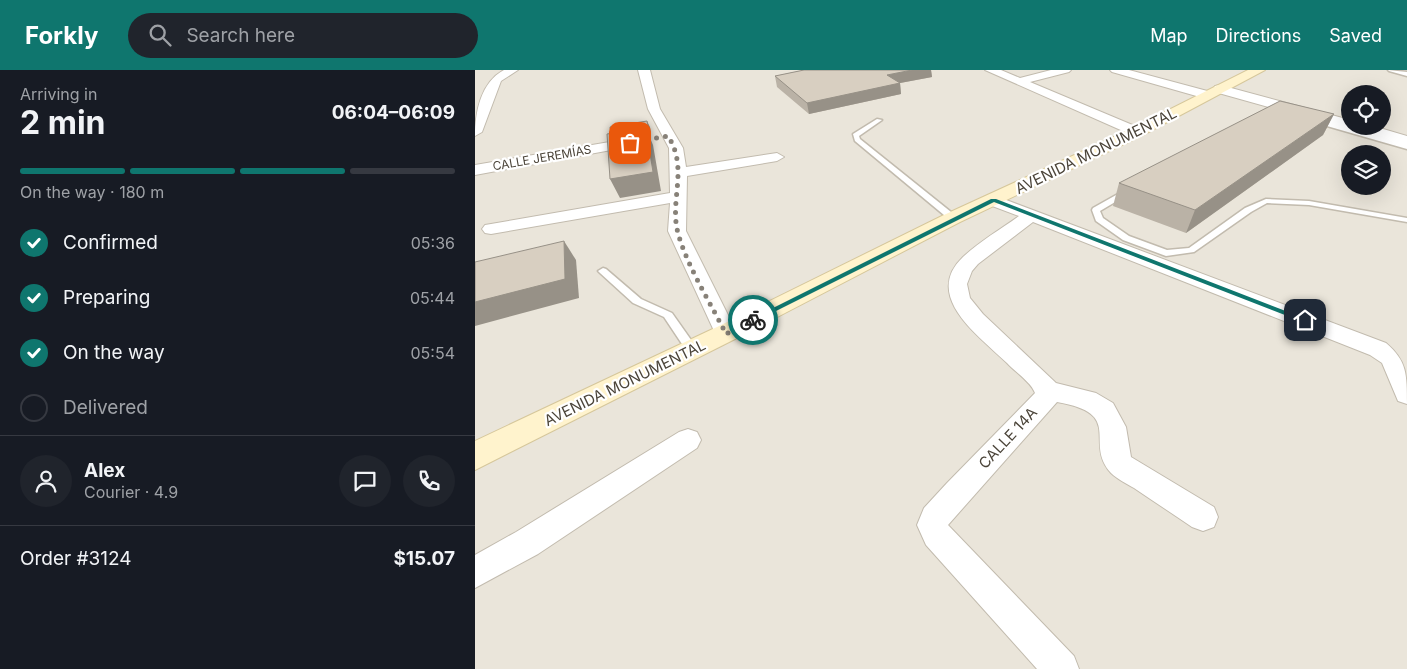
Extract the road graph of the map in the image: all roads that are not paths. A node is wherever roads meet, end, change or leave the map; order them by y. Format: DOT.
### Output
graph roads {
  1 [pos="512,70"];
  2 [pos="644,70"];
  3 [pos="991,70"];
  4 [pos="1065,70"];
  5 [pos="1116,70"];
  6 [pos="1258,70"];
  7 [pos="1391,70"];
  8 [pos="1407,74"];
  9 [pos="1018,82"];
  10 [pos="1214,92"];
  11 [pos="1277,113"];
  12 [pos="879,120"];
  13 [pos="1341,123"];
  14 [pos="475,132"];
  15 [pos="1137,132"];
  16 [pos="1386,135"];
  17 [pos="668,136"];
  18 [pos="1407,141"];
  19 [pos="1407,147"];
  20 [pos="777,156"];
  21 [pos="475,170"];
  22 [pos="679,173"];
  23 [pos="1139,186"];
  24 [pos="677,197"];
  25 [pos="993,200"];
  26 [pos="1031,215"];
  27 [pos="953,218"];
  28 [pos="1407,220"];
  29 [pos="491,229"];
  30 [pos="603,271"];
  31 [pos="726,334"];
  32 [pos="692,350"];
  33 [pos="1048,391"];
  34 [pos="1407,394"];
  35 [pos="687,440"];
  36 [pos="475,456"];
  37 [pos="1203,516"];
  38 [pos="475,572"];
  39 [pos="1061,669"];
  1 -- 14 [label="street"];
  2 -- 17 [label="street"];
  3 -- 9 [label="street"];
  4 -- 9 [label="street"];
  5 -- 10 [label="street"];
  6 -- 10 [label="main road, AVENIDA MONUMENTAL"];
  7 -- 8 [label="lane"];
  9 -- 15 [label="street"];
  10 -- 13 [label="street"];
  10 -- 15 [label="main road, AVENIDA MONUMENTAL"];
  11 -- 19 [label="lane"];
  12 -- 27 [label="lane"];
  15 -- 25 [label="main road, AVENIDA MONUMENTAL"];
  16 -- 18 [label="street"];
  17 -- 21 [label="street, CALLE JEREMÍAS"];
  17 -- 22 [label="street"];
  20 -- 22 [label="street"];
  22 -- 24 [label="street"];
  23 -- 28 [label="lane"];
  24 -- 29 [label="street"];
  24 -- 31 [label="street"];
  25 -- 26 [label="street"];
  25 -- 27 [label="main road, AVENIDA MONUMENTAL"];
  26 -- 33 [label="street"];
  26 -- 34 [label="street"];
  27 -- 31 [label="main road, AVENIDA MONUMENTAL"];
  30 -- 32 [label="lane"];
  31 -- 32 [label="main road, AVENIDA MONUMENTAL"];
  32 -- 36 [label="main road, AVENIDA MONUMENTAL"];
  33 -- 37 [label="street"];
  33 -- 39 [label="street, CALLE 14A"];
  35 -- 38 [label="street"];
}
